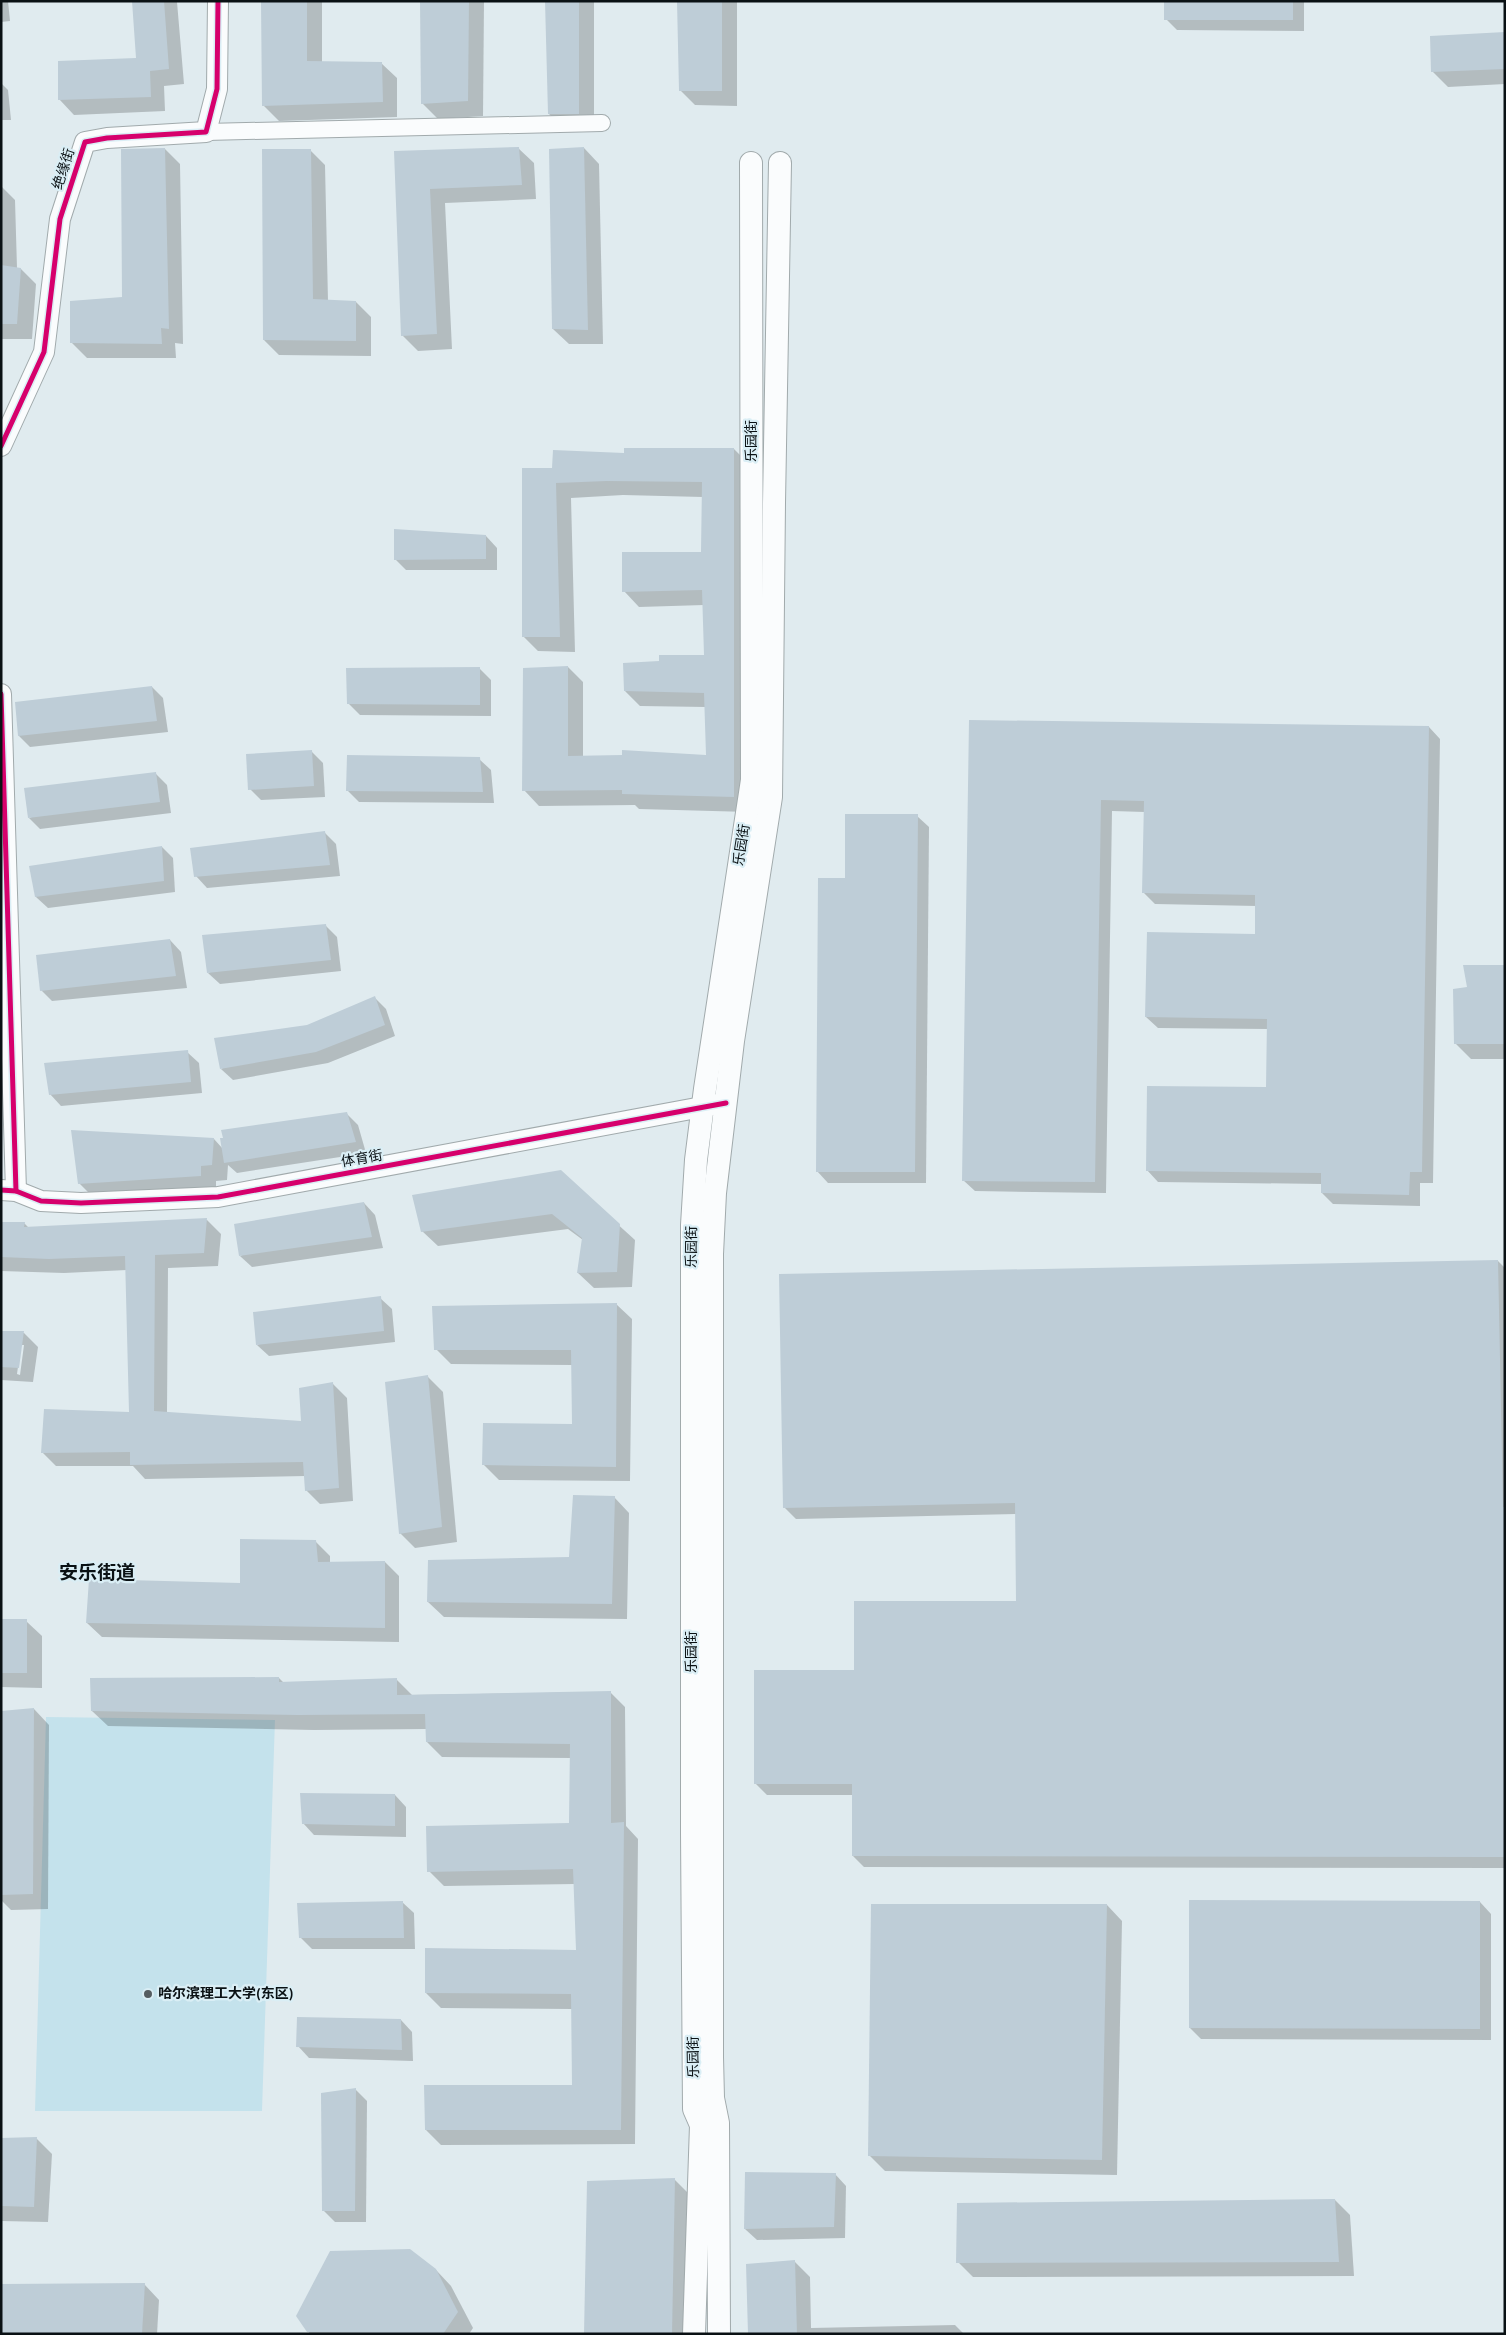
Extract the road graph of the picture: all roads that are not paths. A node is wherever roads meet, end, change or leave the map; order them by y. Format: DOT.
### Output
graph roads {
  1 [pos="218,1"];
  2 [pos="602,123"];
  3 [pos="206,132"];
  4 [pos="751,163"];
  5 [pos="780,163"];
  6 [pos="1,446"];
  7 [pos="1,694"];
  8 [pos="726,1103"];
  9 [pos="703,1108"];
  10 [pos="9,1190"];
  11 [pos="694,2334"];
  12 [pos="719,2334"];
  1 -- 3 [label="street"];
  2 -- 3 [label="street"];
  3 -- 6 [label="street, 绝缘街"];
  4 -- 9 [label="main road, 乐园街"];
  5 -- 8 [label="main road, 乐园街"];
  7 -- 10 [label="street"];
  8 -- 9 [label="street, 体育街"];
  8 -- 12 [label="main road, 乐园街"];
  9 -- 10 [label="street, 体育街"];
  9 -- 11 [label="main road, 乐园街"];
}
